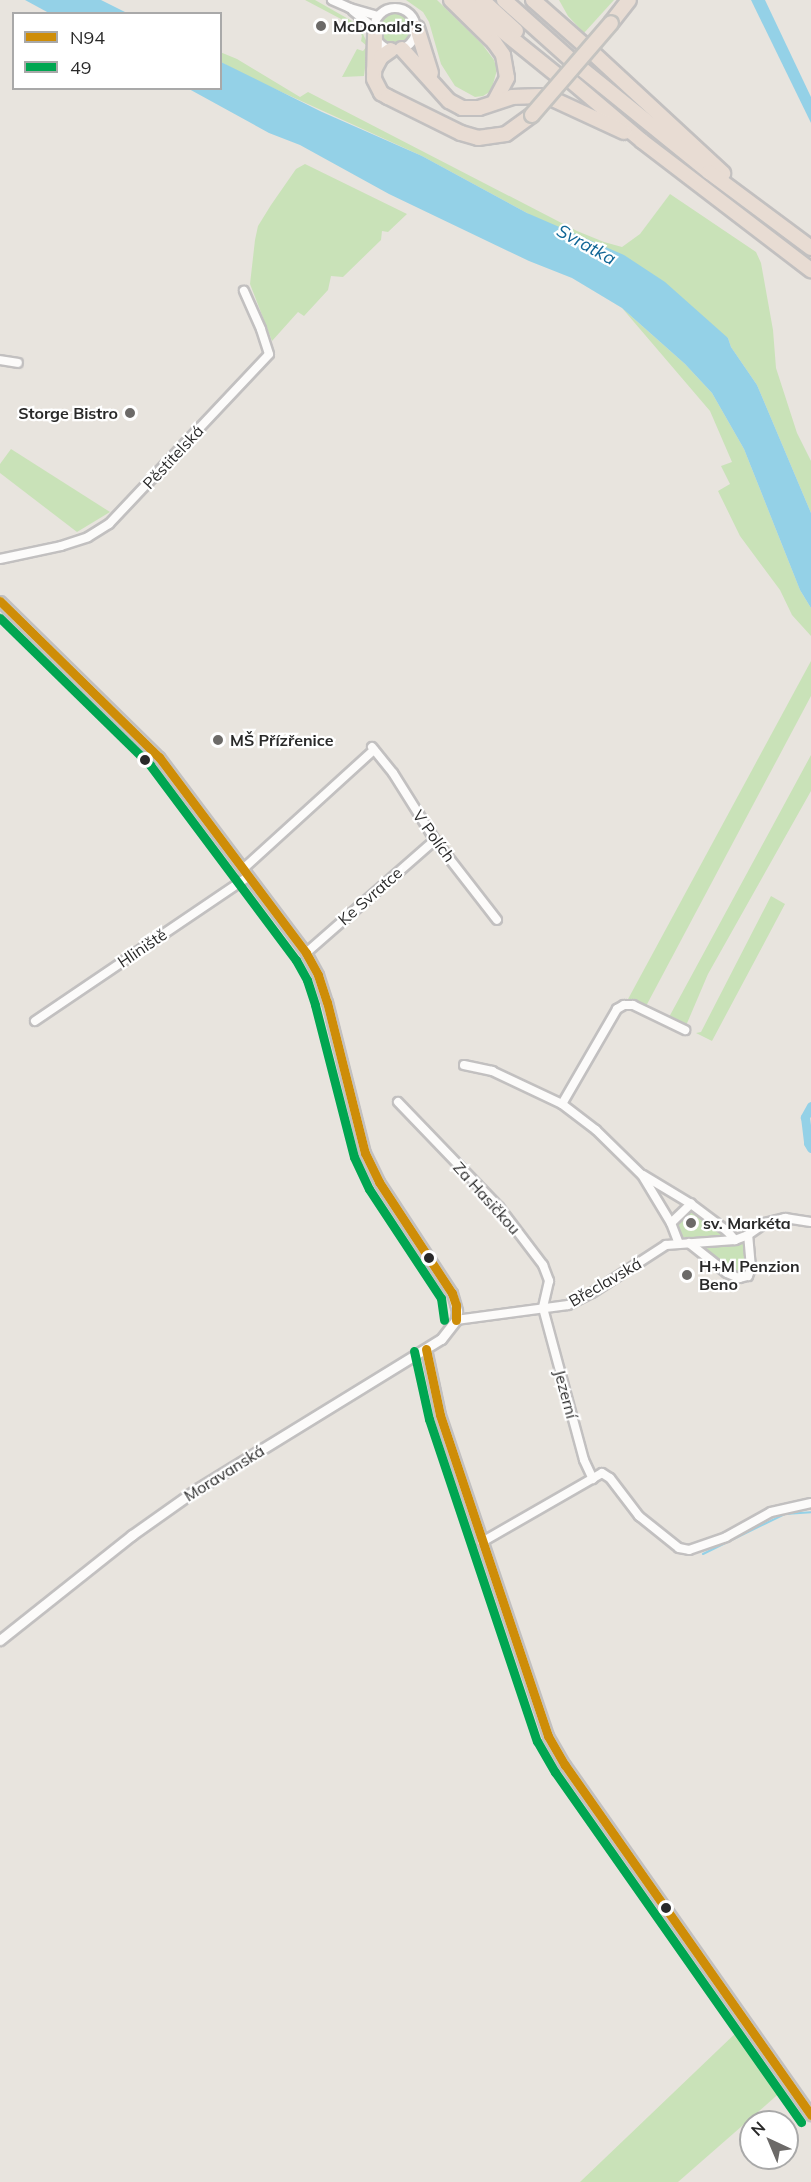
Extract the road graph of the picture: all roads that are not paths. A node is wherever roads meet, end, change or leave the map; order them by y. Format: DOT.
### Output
graph roads {
  1 [pos="332,0"];
  2 [pos="450,0"];
  3 [pos="464,0"];
  4 [pos="482,0"];
  5 [pos="504,0"];
  6 [pos="533,0"];
  7 [pos="549,0"];
  8 [pos="629,0"];
  9 [pos="350,8"];
  10 [pos="378,16"];
  11 [pos="417,28"];
  12 [pos="374,32"];
  13 [pos="585,46"];
  14 [pos="397,49"];
  15 [pos="374,72"];
  16 [pos="563,76"];
  17 [pos="433,81"];
  18 [pos="540,96"];
  19 [pos="555,100"];
  20 [pos="495,101"];
  21 [pos="642,141"];
  22 [pos="777,224"];
  23 [pos="811,248"];
  24 [pos="811,270"];
  25 [pos="244,291"];
  26 [pos="0,360"];
  27 [pos="18,363"];
  28 [pos="0,559"];
  29 [pos="0,601"];
  30 [pos="435,840"];
  31 [pos="246,873"];
  32 [pos="497,920"];
  33 [pos="306,953"];
  34 [pos="35,1021"];
  35 [pos="685,1030"];
  36 [pos="464,1065"];
  37 [pos="398,1102"];
  38 [pos="562,1104"];
  39 [pos="642,1175"];
  40 [pos="691,1204"];
  41 [pos="811,1222"];
  42 [pos="671,1224"];
  43 [pos="748,1235"];
  44 [pos="735,1240"];
  45 [pos="689,1242"];
  46 [pos="679,1244"];
  47 [pos="543,1308"];
  48 [pos="456,1320"];
  49 [pos="426,1349"];
  50 [pos="593,1479"];
  51 [pos="811,1503"];
  52 [pos="482,1542"];
  53 [pos="0,1640"];
  54 [pos="811,2115"];
  1 -- 9 [label="street"];
  2 -- 20 [label="highway"];
  3 -- 16 [label="highway"];
  4 -- 16 [label="highway"];
  5 -- 22 [label="highway"];
  6 -- 13 [label="highway"];
  7 -- 13 [label="highway"];
  8 -- 15 [label="highway, bridge"];
  9 -- 10 [label="street"];
  9 -- 12 [label="street"];
  10 -- 11 [label="street"];
  10 -- 12 [label="street"];
  11 -- 14 [label="street"];
  11 -- 17 [label="highway"];
  12 -- 14 [label="street"];
  12 -- 15 [label="highway"];
  13 -- 22 [label="highway"];
  14 -- 15 [label="highway"];
  14 -- 17 [label="highway"];
  16 -- 21 [label="highway"];
  17 -- 20 [label="highway"];
  18 -- 20 [label="highway"];
  19 -- 21 [label="highway"];
  21 -- 24 [label="highway"];
  22 -- 23 [label="highway"];
  25 -- 28 [label="street, Pěstitelská"];
  26 -- 27 [label="street"];
  29 -- 31 [label="street"];
  30 -- 31 [label="street, V Polích"];
  30 -- 32 [label="street, V Polích"];
  30 -- 33 [label="street, Ke Svratce"];
  31 -- 33 [label="street"];
  31 -- 34 [label="street, Hliniště"];
  33 -- 48 [label="street"];
  35 -- 38 [label="street"];
  36 -- 38 [label="street"];
  37 -- 47 [label="street, Za Hasičkou"];
  38 -- 39 [label="street"];
  39 -- 40 [label="street"];
  39 -- 42 [label="street"];
  40 -- 42 [label="street"];
  40 -- 44 [label="street"];
  41 -- 43 [label="street, Břeclavská"];
  42 -- 46 [label="street"];
  43 -- 44 [label="street, Břeclavská"];
  43 -- 45 [label="street"];
  44 -- 45 [label="street, Břeclavská"];
  45 -- 46 [label="street, Břeclavská"];
  46 -- 47 [label="street, Břeclavská"];
  47 -- 48 [label="street, Břeclavská"];
  47 -- 50 [label="street, Jezerní"];
  48 -- 49 [label="street, Moravanská"];
  49 -- 52 [label="street"];
  49 -- 53 [label="street, Moravanská"];
  50 -- 51 [label="street"];
  50 -- 52 [label="street"];
  52 -- 54 [label="street"];
}
